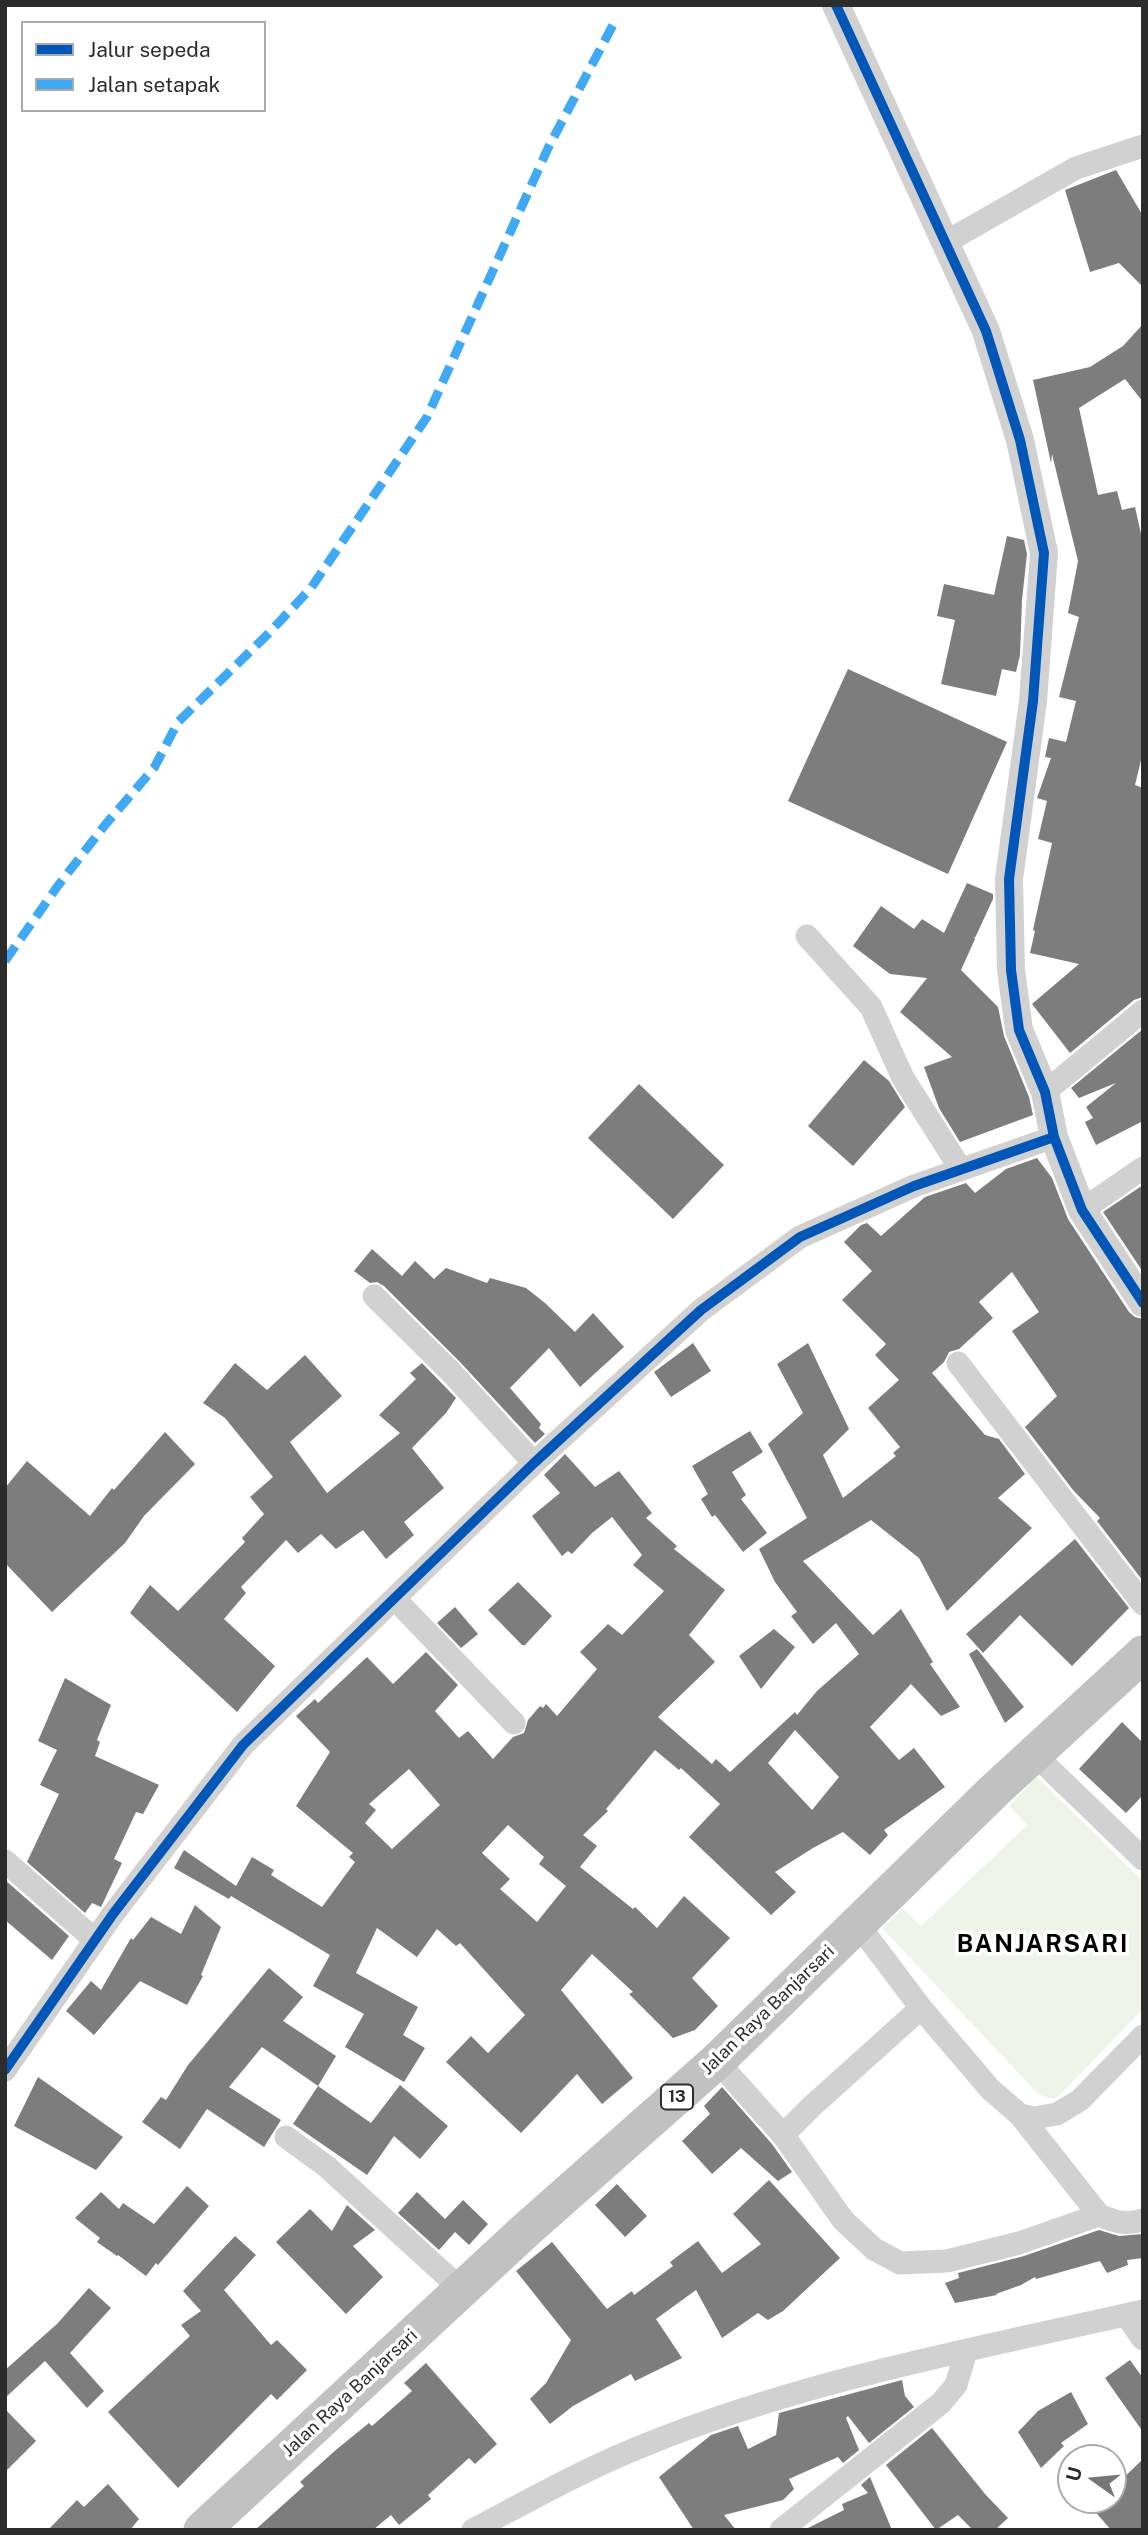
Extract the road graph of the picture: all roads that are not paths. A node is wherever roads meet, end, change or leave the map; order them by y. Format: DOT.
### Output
graph roads {
  1 [pos="836,5"];
  2 [pos="1141,149"];
  3 [pos="946,242"];
  4 [pos="807,936"];
  5 [pos="1143,1011"];
  6 [pos="1045,1092"];
  7 [pos="1054,1137"];
  8 [pos="960,1168"];
  9 [pos="1143,1168"];
  10 [pos="1082,1210"];
  11 [pos="373,1296"];
  12 [pos="1143,1303"];
  13 [pos="958,1363"];
  14 [pos="534,1463"];
  15 [pos="395,1599"];
  16 [pos="1143,1604"];
  17 [pos="1143,1654"];
  18 [pos="514,1723"];
  19 [pos="1034,1754"];
  20 [pos="1143,1859"];
  21 [pos="5,1861"];
  22 [pos="857,1923"];
  23 [pos="95,1940"];
  24 [pos="922,2008"];
  25 [pos="1143,2036"];
  26 [pos="717,2061"];
  27 [pos="6,2068"];
  28 [pos="1020,2115"];
  29 [pos="783,2135"];
  30 [pos="286,2137"];
  31 [pos="1099,2215"];
  32 [pos="1143,2220"];
  33 [pos="462,2290"];
  34 [pos="1135,2313"];
  35 [pos="1143,2339"];
  36 [pos="966,2351"];
  37 [pos="202,2530"];
  38 [pos="473,2530"];
  39 [pos="780,2530"];
  1 -- 3 [label="street"];
  2 -- 3 [label="street"];
  3 -- 6 [label="street"];
  4 -- 8 [label="street"];
  5 -- 6 [label="street"];
  6 -- 7 [label="street"];
  7 -- 8 [label="street"];
  7 -- 10 [label="street"];
  8 -- 14 [label="street"];
  9 -- 10 [label="street"];
  10 -- 12 [label="street"];
  11 -- 14 [label="street"];
  13 -- 16 [label="street"];
  14 -- 15 [label="street"];
  15 -- 18 [label="street"];
  15 -- 23 [label="street"];
  17 -- 19 [label="highway, Jalan Raya Banjarsari / 13"];
  19 -- 20 [label="street"];
  19 -- 22 [label="highway, Jalan Raya Banjarsari / 13"];
  21 -- 23 [label="street"];
  22 -- 24 [label="street"];
  22 -- 26 [label="highway, Jalan Raya Banjarsari / 13"];
  23 -- 27 [label="street"];
  24 -- 28 [label="street"];
  24 -- 29 [label="street"];
  25 -- 28 [label="street"];
  26 -- 29 [label="street"];
  26 -- 33 [label="highway, Jalan Raya Banjarsari / 13"];
  28 -- 31 [label="street"];
  29 -- 31 [label="street"];
  30 -- 33 [label="street"];
  31 -- 32 [label="street"];
  33 -- 37 [label="highway, Jalan Raya Banjarsari / 13"];
  34 -- 35 [label="street"];
  34 -- 36 [label="street"];
  36 -- 38 [label="street"];
  36 -- 39 [label="street"];
}
